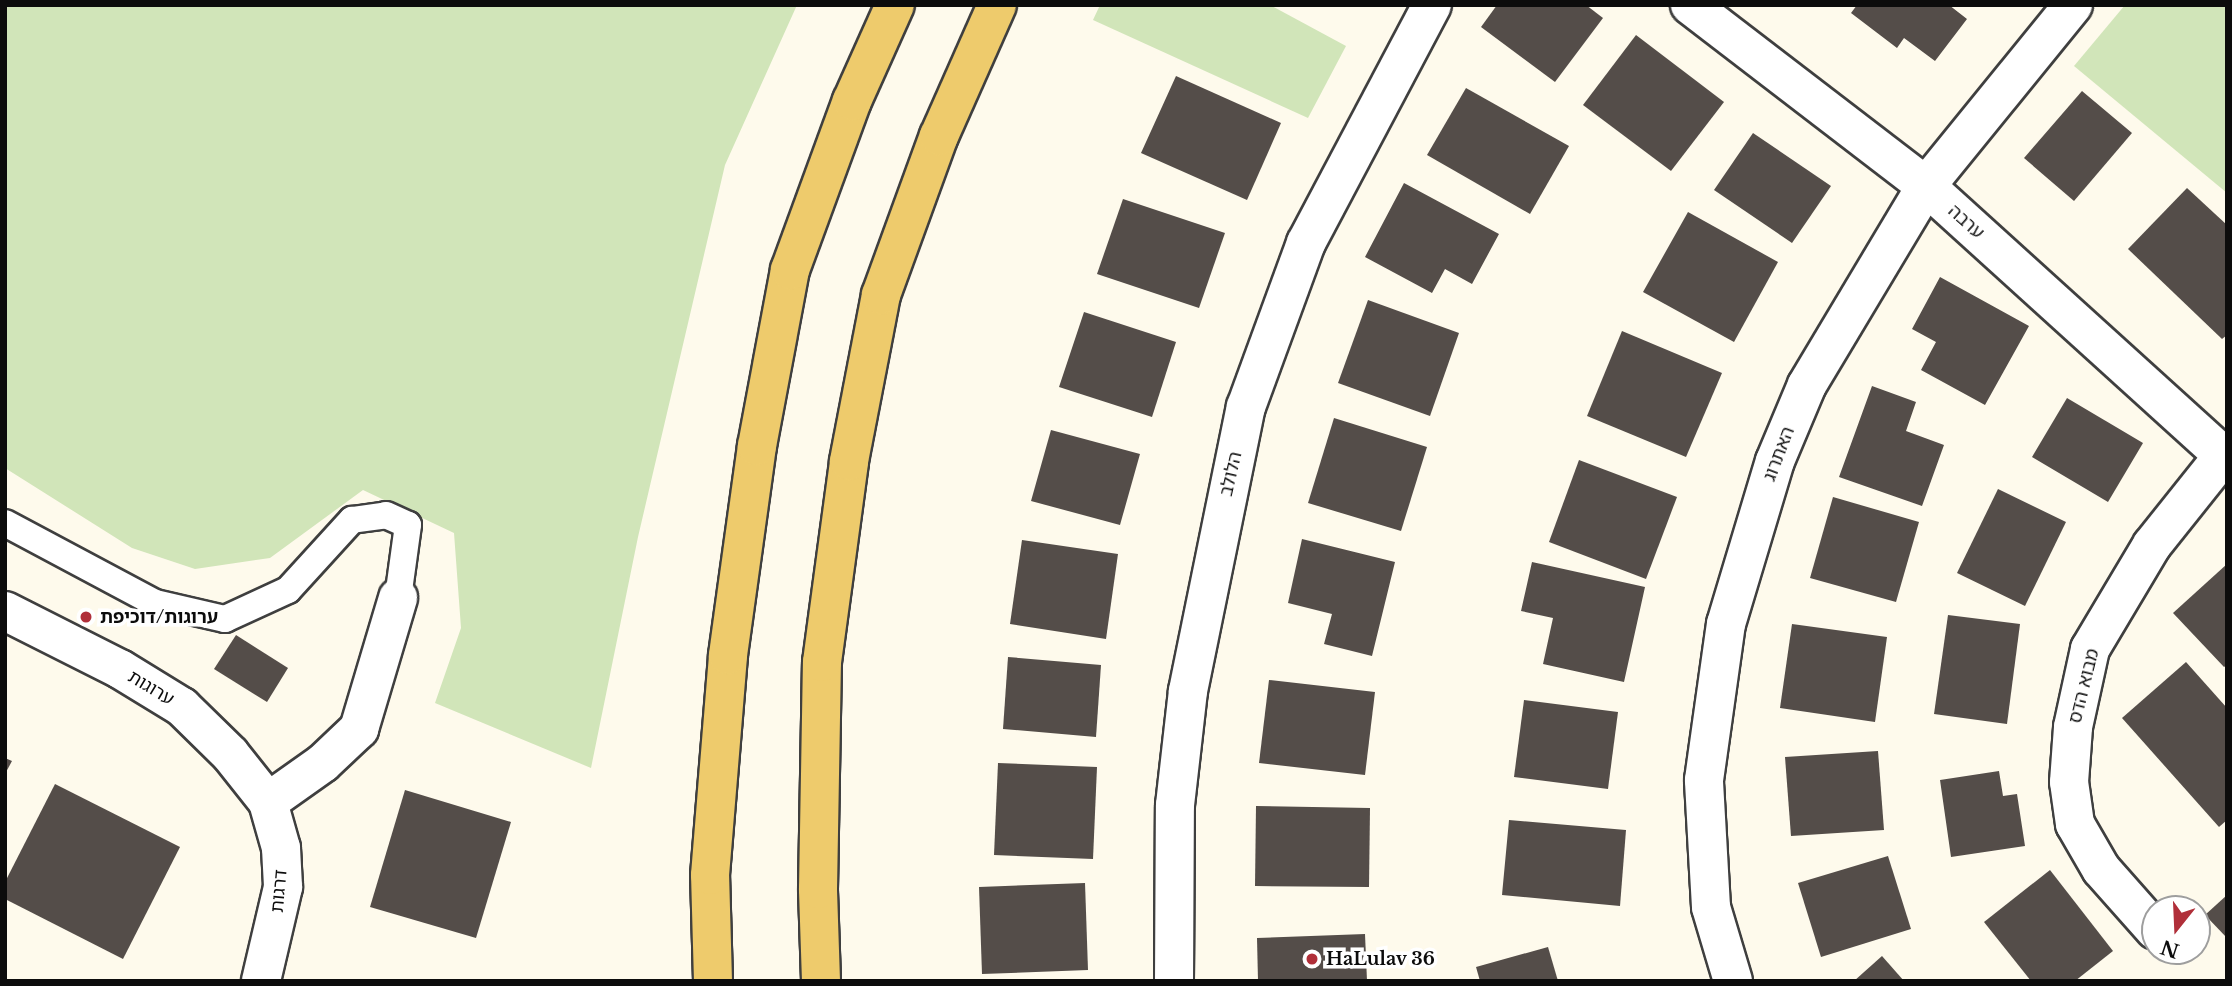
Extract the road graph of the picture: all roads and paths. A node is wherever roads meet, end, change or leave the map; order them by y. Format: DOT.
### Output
graph roads {
  1 [pos="895,5"];
  2 [pos="997,5"];
  3 [pos="1432,5"];
  4 [pos="1690,5"];
  5 [pos="2073,5"];
  6 [pos="1926,186"];
  7 [pos="2225,457"];
  8 [pos="5,523"];
  9 [pos="398,598"];
  10 [pos="5,611"];
  11 [pos="268,802"];
  12 [pos="2141,914"];
  13 [pos="261,981"];
  14 [pos="713,981"];
  15 [pos="821,981"];
  16 [pos="1174,981"];
  17 [pos="1733,981"];
  1 -- 14 [label="main road"];
  2 -- 15 [label="main road"];
  3 -- 16 [label="street, הלולב"];
  4 -- 6 [label="street, ערבה"];
  5 -- 6 [label="street, האתרוג"];
  6 -- 7 [label="street, ערבה"];
  6 -- 17 [label="street, האתרוג"];
  7 -- 12 [label="street, מבוא הדס"];
  8 -- 9 [label="lane"];
  9 -- 11 [label="street"];
  10 -- 11 [label="street, ערוגות"];
  11 -- 13 [label="street, דרגות"];
}
